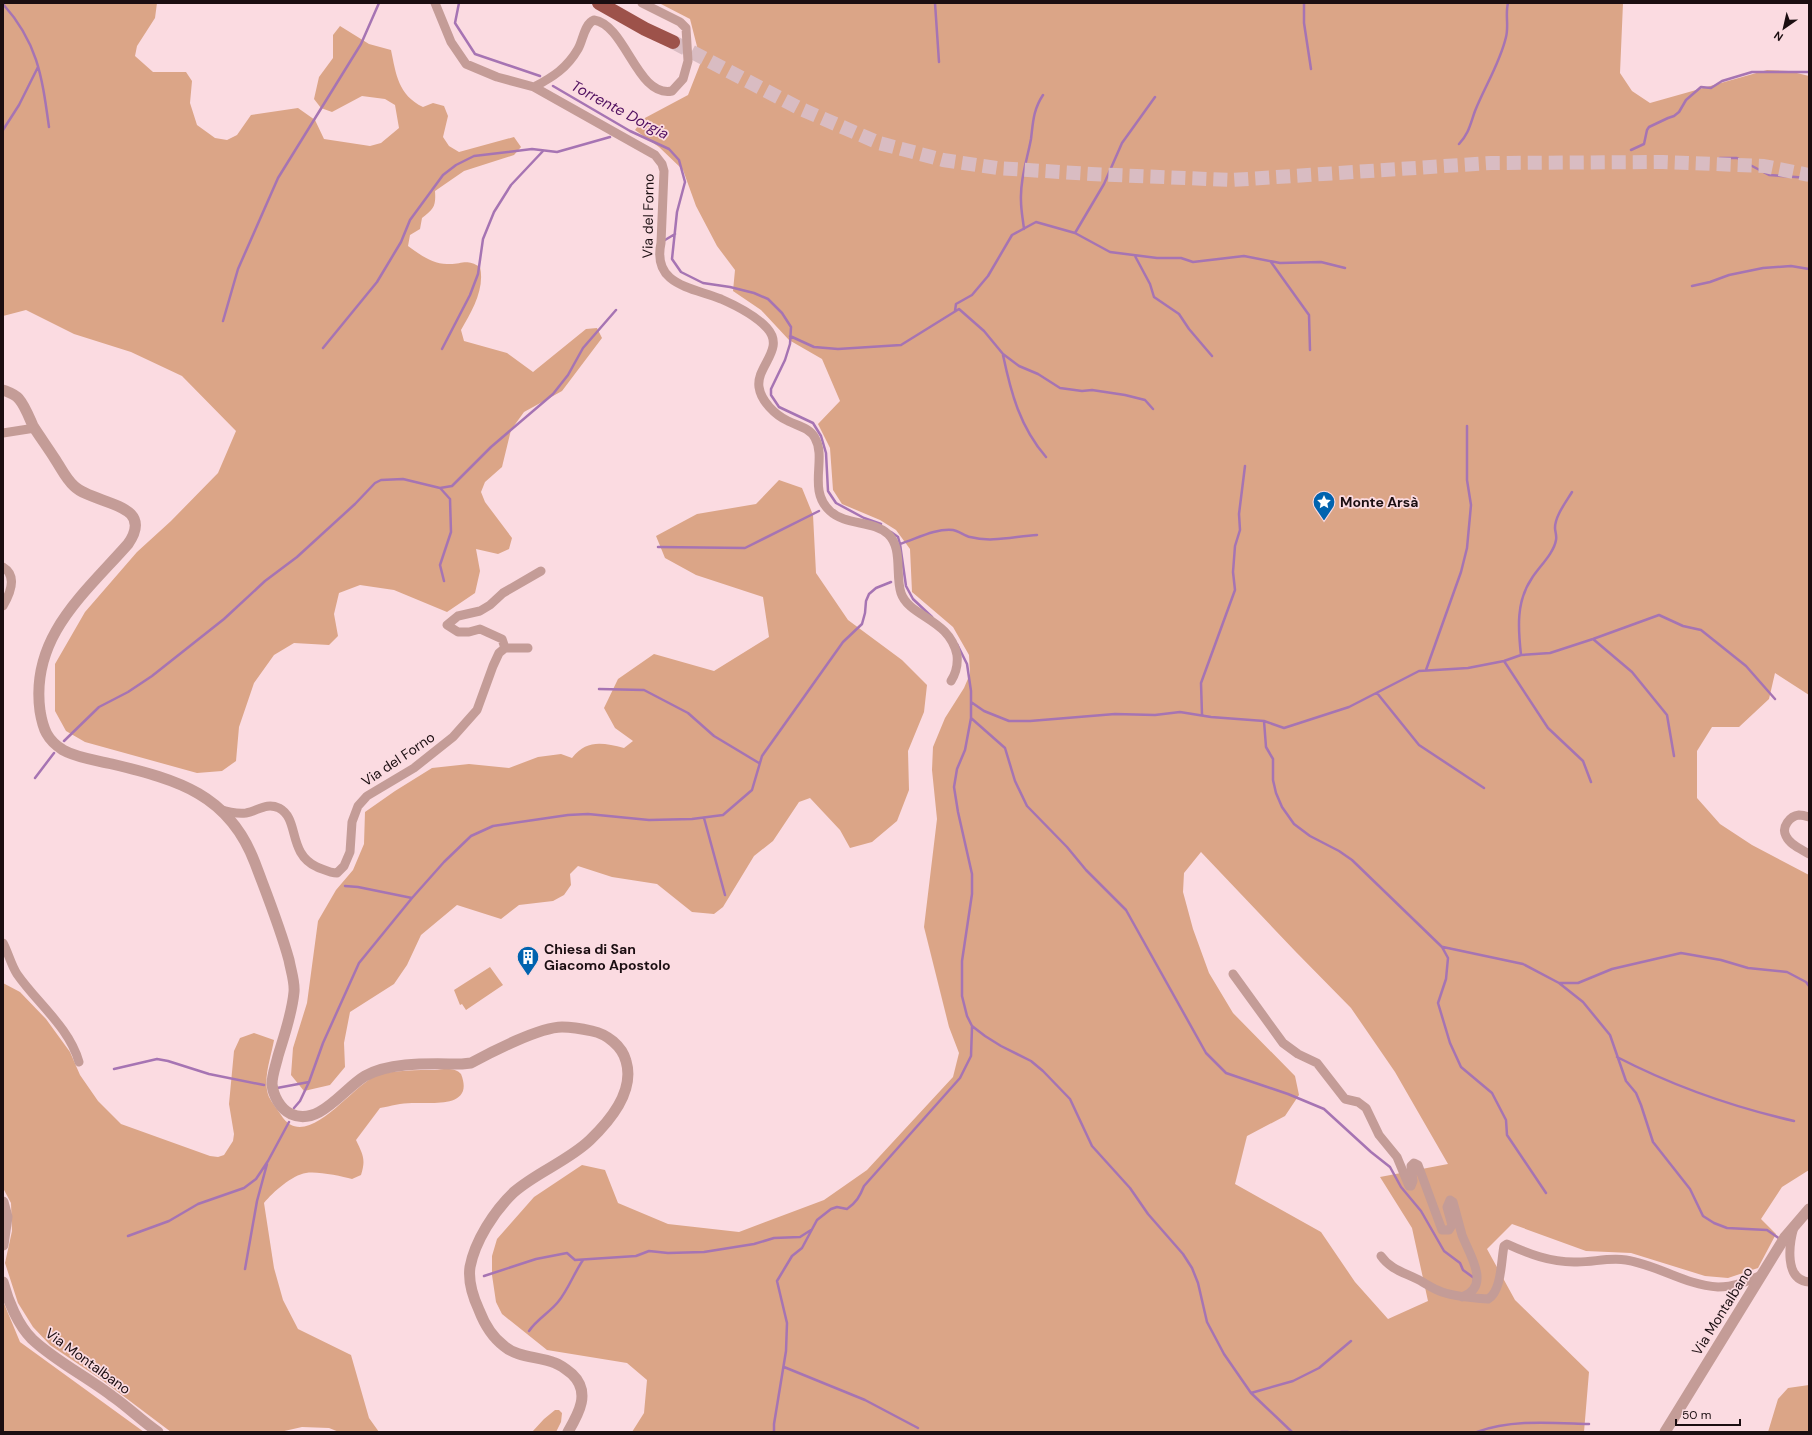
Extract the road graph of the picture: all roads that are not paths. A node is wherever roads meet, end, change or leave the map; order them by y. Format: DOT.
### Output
graph roads {
  1 [pos="435,3"];
  2 [pos="599,3"];
  3 [pos="642,3"];
  4 [pos="673,42"];
  5 [pos="534,87"];
  6 [pos="3,390"];
  7 [pos="34,428"];
  8 [pos="3,433"];
  9 [pos="3,567"];
  10 [pos="541,571"];
  11 [pos="3,606"];
  12 [pos="505,648"];
  13 [pos="528,648"];
  14 [pos="951,681"];
  15 [pos="219,809"];
  16 [pos="1809,817"];
  17 [pos="1809,854"];
  18 [pos="3,943"];
  19 [pos="1233,974"];
  20 [pos="79,1062"];
  21 [pos="3,1202"];
  22 [pos="1809,1209"];
  23 [pos="1796,1222"];
  24 [pos="3,1245"];
  25 [pos="1381,1256"];
  26 [pos="1762,1275"];
  27 [pos="3,1282"];
  28 [pos="1809,1282"];
  29 [pos="1462,1297"];
  30 [pos="158,1432"];
  31 [pos="568,1432"];
  32 [pos="1664,1432"];
  1 -- 5 [label="street, Via del Forno"];
  2 -- 4 [label="highway"];
  3 -- 5 [label="street"];
  5 -- 14 [label="street, Via del Forno"];
  6 -- 7 [label="street"];
  7 -- 8 [label="street"];
  7 -- 15 [label="street"];
  9 -- 11 [label="street"];
  10 -- 12 [label="street"];
  12 -- 13 [label="street"];
  12 -- 15 [label="street, Via del Forno"];
  15 -- 31 [label="street"];
  16 -- 17 [label="street"];
  18 -- 20 [label="street"];
  19 -- 29 [label="street"];
  21 -- 24 [label="street"];
  22 -- 23 [label="street, Via Montalbano"];
  23 -- 26 [label="street, Via Montalbano"];
  23 -- 28 [label="street"];
  25 -- 29 [label="street"];
  26 -- 29 [label="street"];
  26 -- 32 [label="street, Via Montalbano"];
  27 -- 30 [label="street, Via Montalbano"];
}
